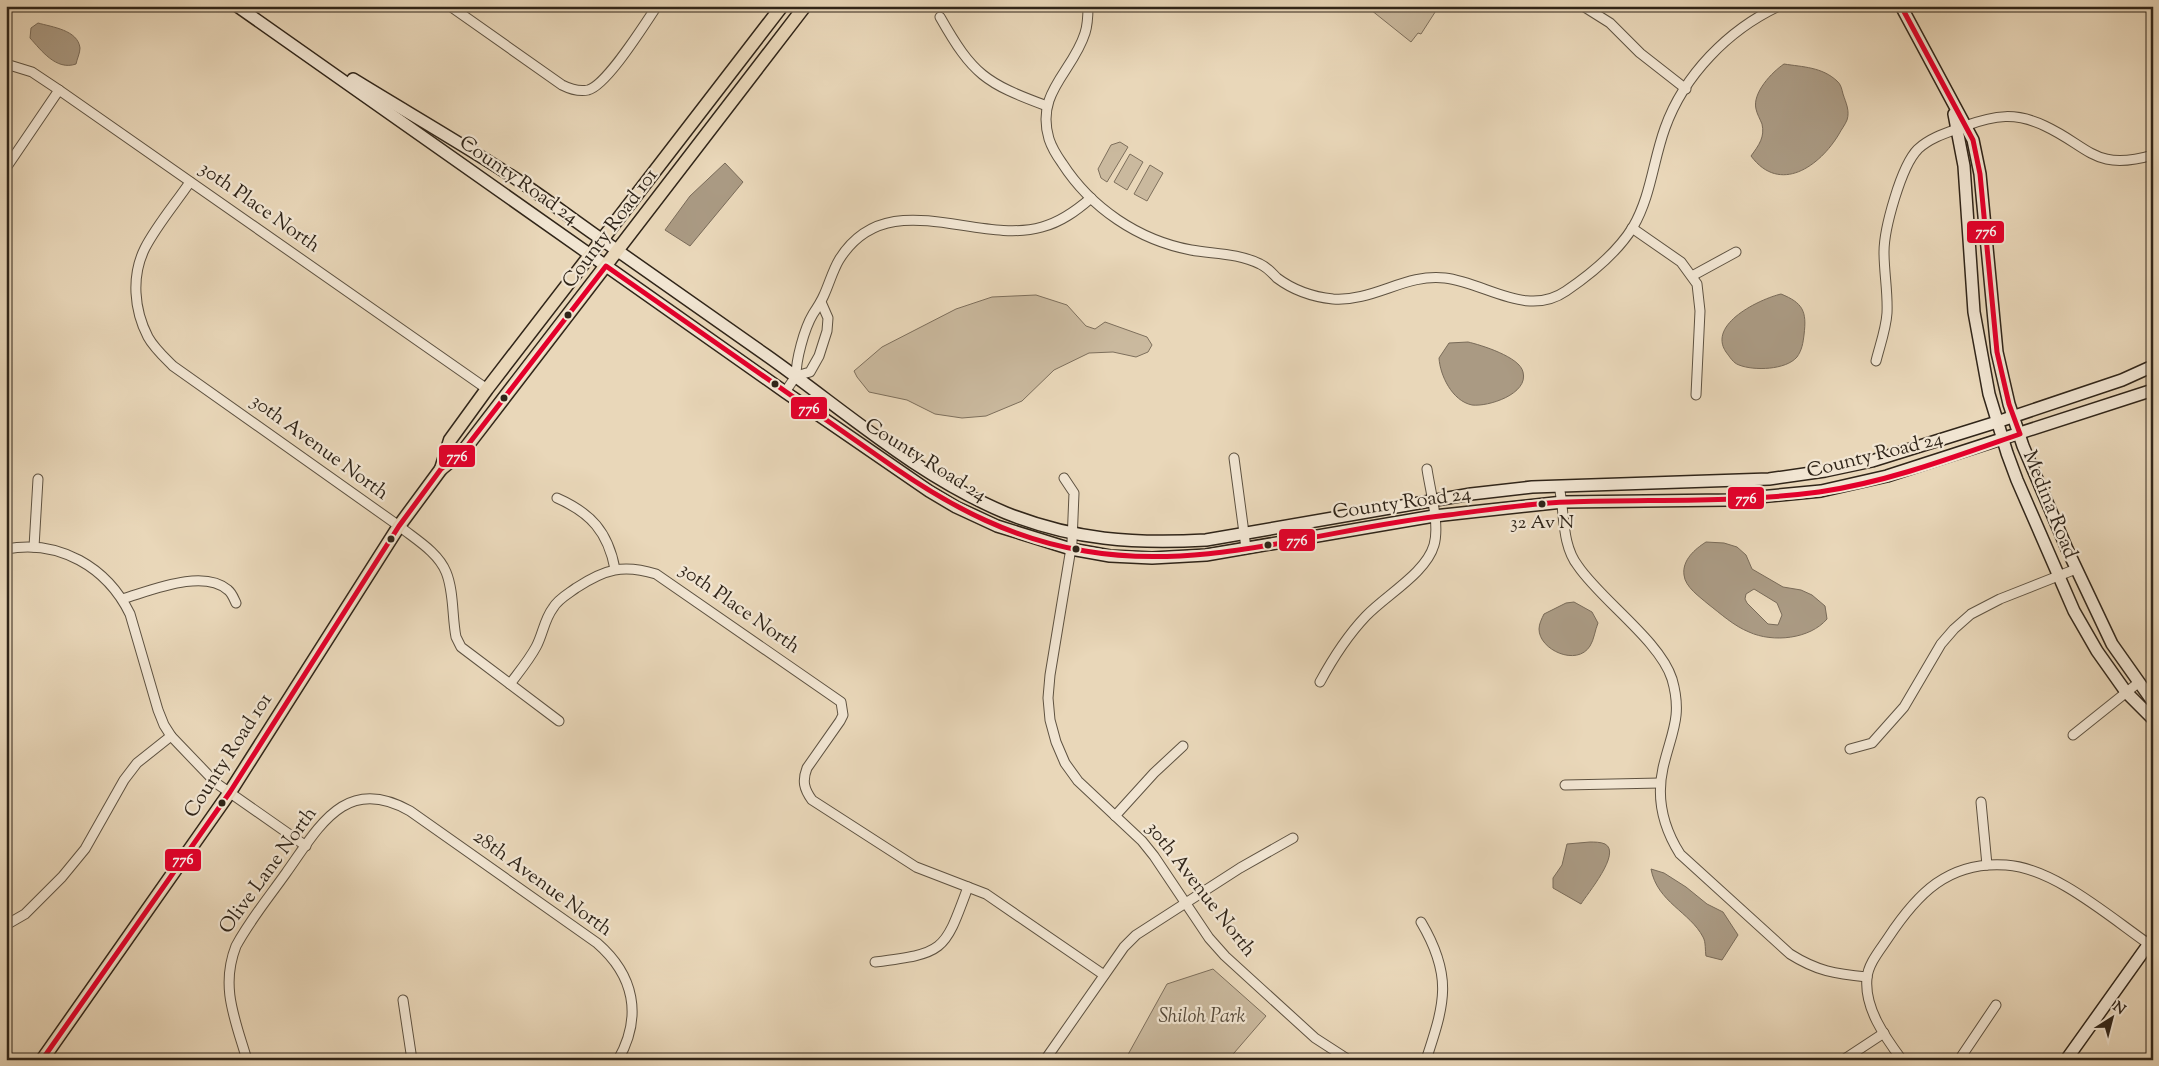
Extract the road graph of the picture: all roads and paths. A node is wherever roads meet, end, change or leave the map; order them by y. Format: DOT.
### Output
graph roads {
  1 [pos="237,6"];
  2 [pos="450,6"];
  3 [pos="657,6"];
  4 [pos="782,6"];
  5 [pos="805,6"];
  6 [pos="1088,6"];
  7 [pos="1583,6"];
  8 [pos="1779,6"];
  9 [pos="1901,6"];
  10 [pos="940,16"];
  11 [pos="6,64"];
  12 [pos="1686,88"];
  13 [pos="60,90"];
  14 [pos="1047,106"];
  15 [pos="1961,127"];
  16 [pos="2153,155"];
  17 [pos="6,168"];
  18 [pos="190,182"];
  19 [pos="1091,198"];
  20 [pos="1632,228"];
  21 [pos="602,240"];
  22 [pos="618,251"];
  23 [pos="1736,252"];
  24 [pos="590,255"];
  25 [pos="606,266"];
  26 [pos="1692,276"];
  27 [pos="821,302"];
  28 [pos="1876,361"];
  29 [pos="2153,366"];
  30 [pos="796,376"];
  31 [pos="487,389"];
  32 [pos="2153,390"];
  33 [pos="785,392"];
  34 [pos="1696,395"];
  35 [pos="2013,416"];
  36 [pos="1998,422"];
  37 [pos="2020,434"];
  38 [pos="2003,440"];
  39 [pos="1234,458"];
  40 [pos="441,469"];
  41 [pos="1427,469"];
  42 [pos="1064,478"];
  43 [pos="38,479"];
  44 [pos="1559,486"];
  45 [pos="557,498"];
  46 [pos="1432,499"];
  47 [pos="1563,502"];
  48 [pos="1434,516"];
  49 [pos="399,526"];
  50 [pos="1242,534"];
  51 [pos="1071,542"];
  52 [pos="34,547"];
  53 [pos="1246,548"];
  54 [pos="6,549"];
  55 [pos="615,569"];
  56 [pos="2076,569"];
  57 [pos="2059,577"];
  58 [pos="122,599"];
  59 [pos="236,603"];
  60 [pos="1320,682"];
  61 [pos="2138,683"];
  62 [pos="510,684"];
  63 [pos="2126,692"];
  64 [pos="2153,702"];
  65 [pos="2153,719"];
  66 [pos="559,721"];
  67 [pos="2073,735"];
  68 [pos="171,736"];
  69 [pos="1183,746"];
  70 [pos="1850,749"];
  71 [pos="1660,783"];
  72 [pos="1564,785"];
  73 [pos="230,792"];
  74 [pos="1981,802"];
  75 [pos="410,811"];
  76 [pos="1114,816"];
  77 [pos="1293,838"];
  78 [pos="306,846"];
  79 [pos="1987,865"];
  80 [pos="968,887"];
  81 [pos="1186,902"];
  82 [pos="1421,922"];
  83 [pos="6,925"];
  84 [pos="2151,943"];
  85 [pos="875,962"];
  86 [pos="1104,974"];
  87 [pos="1866,977"];
  88 [pos="403,1000"];
  89 [pos="1996,1005"];
  90 [pos="1884,1033"];
  91 [pos="42,1060"];
  92 [pos="248,1060"];
  93 [pos="412,1060"];
  94 [pos="618,1060"];
  95 [pos="1045,1060"];
  96 [pos="1349,1060"];
  97 [pos="1426,1060"];
  98 [pos="1843,1060"];
  99 [pos="1902,1060"];
  100 [pos="1959,1060"];
  101 [pos="2066,1060"];
  1 -- 21 [label="street, County Road 24"];
  1 -- 24 [label="street, County Road 24"];
  2 -- 3 [label="street"];
  4 -- 21 [label="main road, County Road 101"];
  5 -- 22 [label="main road, County Road 101"];
  6 -- 14 [label="street"];
  7 -- 12 [label="street"];
  8 -- 12 [label="street"];
  9 -- 15 [label="street, Medina Road"];
  10 -- 14 [label="street"];
  11 -- 13 [label="street, 30th Place North"];
  12 -- 20 [label="street"];
  13 -- 17 [label="street"];
  13 -- 18 [label="street, 30th Place North"];
  14 -- 19 [label="street"];
  15 -- 16 [label="street"];
  15 -- 28 [label="street"];
  15 -- 35 [label="street, Medina Road"];
  15 -- 36 [label="street, Medina Road"];
  18 -- 31 [label="street, 30th Place North"];
  18 -- 49 [label="street, 30th Avenue North"];
  19 -- 20 [label="street"];
  19 -- 27 [label="street"];
  20 -- 26 [label="street"];
  21 -- 22 [label="street, County Road 24"];
  21 -- 24 [label="main road, County Road 101"];
  22 -- 25 [label="main road, County Road 101"];
  22 -- 30 [label="street, County Road 24"];
  23 -- 26 [label="street"];
  24 -- 25 [label="street, County Road 24"];
  24 -- 31 [label="main road, County Road 101"];
  25 -- 33 [label="street, County Road 24"];
  25 -- 40 [label="main road, County Road 101"];
  26 -- 34 [label="street"];
  27 -- 30 [label="street"];
  27 -- 30 [label="street"];
  29 -- 35 [label="street, County Road 24"];
  30 -- 33 [label="street"];
  30 -- 51 [label="street, County Road 24"];
  31 -- 40 [label="main road, County Road 101"];
  32 -- 37 [label="street, County Road 24"];
  33 -- 51 [label="street, County Road 24"];
  35 -- 36 [label="street, County Road 24"];
  35 -- 37 [label="street, Medina Road"];
  36 -- 38 [label="street, Medina Road"];
  36 -- 44 [label="street, County Road 24"];
  37 -- 38 [label="street, County Road 24"];
  37 -- 56 [label="street, Medina Road"];
  38 -- 47 [label="street, County Road 24"];
  38 -- 57 [label="street, Medina Road"];
  39 -- 50 [label="street"];
  40 -- 49 [label="main road, County Road 101"];
  41 -- 46 [label="street"];
  42 -- 51 [label="street, 30th Avenue North"];
  43 -- 52 [label="street"];
  44 -- 46 [label="street, County Road 24"];
  44 -- 47 [label="street"];
  45 -- 55 [label="street"];
  46 -- 48 [label="street"];
  46 -- 50 [label="street, County Road 24"];
  47 -- 48 [label="street, County Road 24"];
  47 -- 71 [label="street"];
  48 -- 53 [label="street, County Road 24"];
  48 -- 60 [label="street"];
  49 -- 62 [label="street, 30th Avenue North"];
  49 -- 73 [label="main road, County Road 101"];
  50 -- 51 [label="street, County Road 24"];
  50 -- 53 [label="street"];
  51 -- 53 [label="street, County Road 24"];
  51 -- 76 [label="street, 30th Avenue North"];
  52 -- 54 [label="street"];
  52 -- 58 [label="street"];
  55 -- 62 [label="street"];
  55 -- 80 [label="street, 30th Place North"];
  56 -- 57 [label="street"];
  56 -- 61 [label="street, Medina Road"];
  57 -- 63 [label="street, Medina Road"];
  57 -- 70 [label="street"];
  58 -- 59 [label="street"];
  58 -- 68 [label="street"];
  61 -- 63 [label="street"];
  61 -- 64 [label="street, Medina Road"];
  62 -- 66 [label="street, 30th Avenue North"];
  63 -- 65 [label="street, Medina Road"];
  63 -- 67 [label="street"];
  68 -- 73 [label="street"];
  68 -- 83 [label="street"];
  69 -- 76 [label="street"];
  71 -- 72 [label="street"];
  71 -- 87 [label="street"];
  73 -- 78 [label="street"];
  73 -- 91 [label="main road, County Road 101"];
  74 -- 79 [label="street"];
  75 -- 78 [label="street, Olive Lane North"];
  75 -- 94 [label="street, 28th Avenue North"];
  76 -- 81 [label="street, 30th Avenue North"];
  77 -- 81 [label="street"];
  78 -- 92 [label="street, Olive Lane North"];
  79 -- 84 [label="street"];
  79 -- 87 [label="street"];
  80 -- 85 [label="street"];
  80 -- 86 [label="street"];
  81 -- 86 [label="street"];
  81 -- 96 [label="street, 30th Avenue North"];
  82 -- 97 [label="street"];
  84 -- 101 [label="street"];
  86 -- 95 [label="street"];
  87 -- 90 [label="street"];
  88 -- 93 [label="street"];
  89 -- 100 [label="street"];
  90 -- 98 [label="street"];
  90 -- 99 [label="street"];
}
